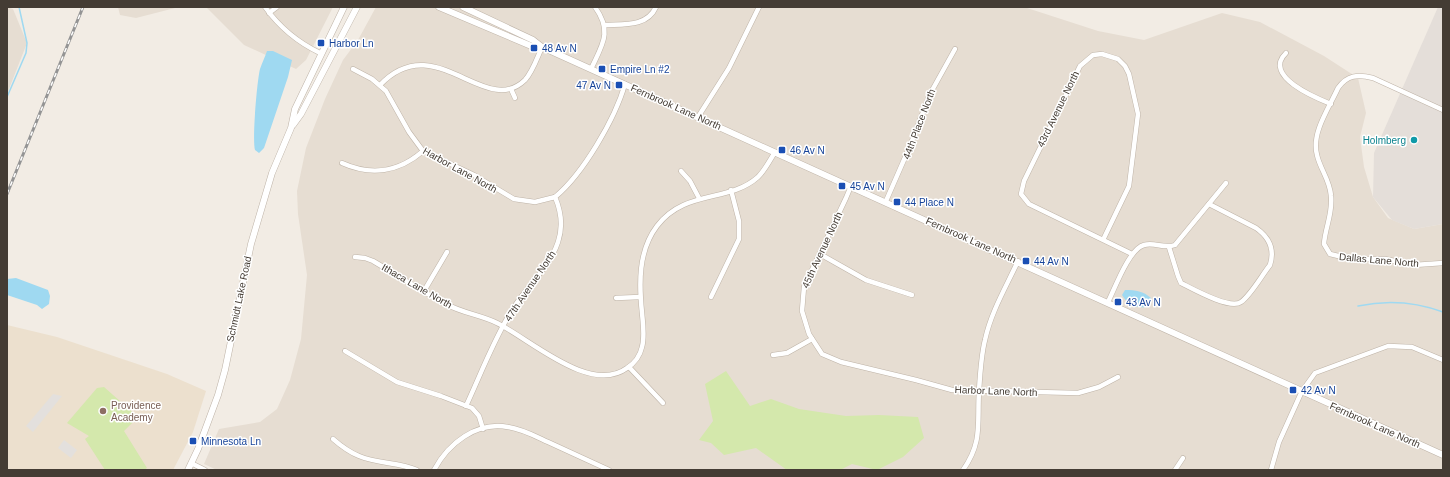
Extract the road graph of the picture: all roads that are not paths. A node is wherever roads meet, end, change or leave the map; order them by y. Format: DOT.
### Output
graph roads {
  1 [pos="265,7"];
  2 [pos="277,7"];
  3 [pos="344,7"];
  4 [pos="356,7"];
  5 [pos="440,7"];
  6 [pos="463,7"];
  7 [pos="595,7"];
  8 [pos="656,7"];
  9 [pos="759,7"];
  10 [pos="269,13"];
  11 [pos="605,25"];
  12 [pos="542,47"];
  13 [pos="955,49"];
  14 [pos="320,53"];
  15 [pos="1286,54"];
  16 [pos="353,69"];
  17 [pos="591,69"];
  18 [pos="625,84"];
  19 [pos="380,85"];
  20 [pos="511,89"];
  21 [pos="515,98"];
  22 [pos="1331,104"];
  23 [pos="1443,110"];
  24 [pos="698,117"];
  25 [pos="291,128"];
  26 [pos="423,151"];
  27 [pos="775,152"];
  28 [pos="342,163"];
  29 [pos="681,171"];
  30 [pos="1226,183"];
  31 [pos="850,186"];
  32 [pos="731,190"];
  33 [pos="555,197"];
  34 [pos="699,198"];
  35 [pos="886,201"];
  36 [pos="1209,204"];
  37 [pos="1103,240"];
  38 [pos="1169,247"];
  39 [pos="447,252"];
  40 [pos="820,254"];
  41 [pos="1132,254"];
  42 [pos="355,257"];
  43 [pos="1018,261"];
  44 [pos="1443,264"];
  45 [pos="424,291"];
  46 [pos="912,295"];
  47 [pos="640,297"];
  48 [pos="711,297"];
  49 [pos="616,298"];
  50 [pos="1108,302"];
  51 [pos="503,327"];
  52 [pos="812,339"];
  53 [pos="345,351"];
  54 [pos="773,355"];
  55 [pos="1443,360"];
  56 [pos="629,367"];
  57 [pos="1118,377"];
  58 [pos="979,392"];
  59 [pos="1302,392"];
  60 [pos="663,403"];
  61 [pos="466,406"];
  62 [pos="483,429"];
  63 [pos="333,439"];
  64 [pos="1443,455"];
  65 [pos="1183,458"];
  66 [pos="191,464"];
  67 [pos="188,470"];
  68 [pos="205,470"];
  69 [pos="417,470"];
  70 [pos="434,470"];
  71 [pos="609,470"];
  72 [pos="963,470"];
  73 [pos="1175,470"];
  74 [pos="1271,470"];
  1 -- 10 [label="street"];
  2 -- 10 [label="street"];
  3 -- 14 [label="street, Schmidt Lake Road"];
  4 -- 25 [label="street, Schmidt Lake Road"];
  5 -- 12 [label="street, Fernbrook Lane North"];
  6 -- 12 [label="street, Fernbrook Lane North"];
  7 -- 11 [label="street"];
  8 -- 11 [label="street"];
  9 -- 24 [label="street"];
  10 -- 14 [label="street"];
  11 -- 17 [label="street"];
  12 -- 17 [label="street, Fernbrook Lane North"];
  12 -- 20 [label="street"];
  13 -- 35 [label="street, 44th Place North"];
  14 -- 25 [label="street, Schmidt Lake Road"];
  15 -- 22 [label="street"];
  16 -- 19 [label="street, Harbor Lane North"];
  17 -- 18 [label="street, Fernbrook Lane North"];
  18 -- 24 [label="street, Fernbrook Lane North"];
  18 -- 33 [label="street"];
  19 -- 20 [label="street"];
  19 -- 26 [label="street, Harbor Lane North"];
  20 -- 21 [label="street"];
  22 -- 23 [label="street"];
  22 -- 44 [label="street, Dallas Lane North"];
  24 -- 27 [label="street, Fernbrook Lane North"];
  25 -- 66 [label="street, Schmidt Lake Road"];
  26 -- 28 [label="street"];
  26 -- 33 [label="street, Harbor Lane North"];
  27 -- 31 [label="street, Fernbrook Lane North"];
  27 -- 32 [label="street"];
  29 -- 34 [label="street"];
  30 -- 36 [label="street"];
  31 -- 35 [label="street, Fernbrook Lane North"];
  31 -- 40 [label="street, 45th Avenue North"];
  32 -- 34 [label="street"];
  32 -- 48 [label="street"];
  33 -- 51 [label="street, 47th Avenue North"];
  34 -- 47 [label="street"];
  35 -- 43 [label="street, Fernbrook Lane North"];
  36 -- 38 [label="street"];
  36 -- 38 [label="street"];
  37 -- 37 [label="street, 43rd Avenue North"];
  37 -- 41 [label="street, 43rd Avenue North"];
  38 -- 41 [label="street"];
  39 -- 45 [label="street"];
  40 -- 46 [label="street"];
  40 -- 52 [label="street, 45th Avenue North"];
  41 -- 50 [label="street"];
  42 -- 45 [label="street, Ithaca Lane North"];
  43 -- 50 [label="street, Fernbrook Lane North"];
  43 -- 58 [label="street"];
  45 -- 51 [label="street, Ithaca Lane North"];
  47 -- 49 [label="street"];
  47 -- 56 [label="street"];
  50 -- 59 [label="street, Fernbrook Lane North"];
  51 -- 56 [label="street, Ithaca Lane North"];
  51 -- 61 [label="street, 47th Avenue North"];
  52 -- 54 [label="street"];
  52 -- 58 [label="street, Harbor Lane North"];
  53 -- 61 [label="street"];
  55 -- 59 [label="street"];
  56 -- 60 [label="street"];
  57 -- 58 [label="street, Harbor Lane North"];
  58 -- 72 [label="street"];
  59 -- 64 [label="street, Fernbrook Lane North"];
  59 -- 74 [label="street"];
  61 -- 62 [label="street"];
  62 -- 70 [label="street"];
  62 -- 71 [label="street"];
  63 -- 69 [label="street"];
  65 -- 73 [label="street"];
  66 -- 67 [label="street, Schmidt Lake Road"];
  66 -- 68 [label="street"];
}
